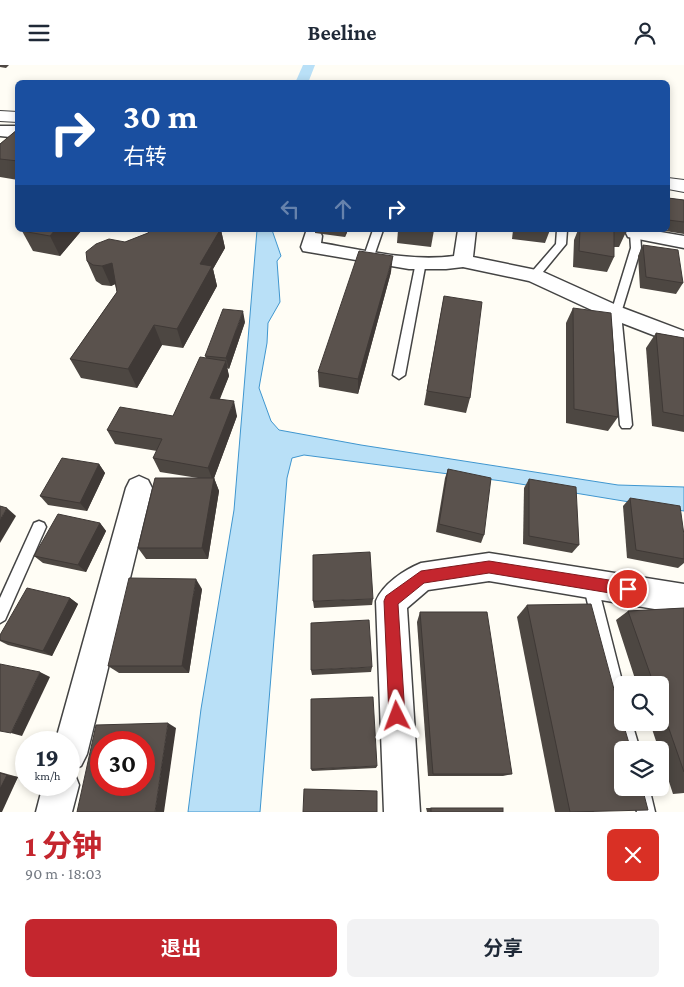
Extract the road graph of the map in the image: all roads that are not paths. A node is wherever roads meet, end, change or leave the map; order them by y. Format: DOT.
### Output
graph roads {
  1 [pos="0,115"];
  2 [pos="15,117"];
  3 [pos="0,131"];
  4 [pos="15,131"];
  5 [pos="670,184"];
  6 [pos="684,186"];
  7 [pos="377,232"];
  8 [pos="467,232"];
  9 [pos="562,232"];
  10 [pos="635,233"];
  11 [pos="313,236"];
  12 [pos="684,242"];
  13 [pos="368,256"];
  14 [pos="463,261"];
  15 [pos="421,263"];
  16 [pos="534,276"];
  17 [pos="616,313"];
  18 [pos="684,339"];
  19 [pos="399,375"];
  20 [pos="626,425"];
  21 [pos="139,488"];
  22 [pos="39,527"];
  23 [pos="590,583"];
  24 [pos="684,599"];
  25 [pos="0,615"];
  26 [pos="614,684"];
  27 [pos="75,731"];
  28 [pos="58,796"];
  29 [pos="642,796"];
  30 [pos="54,812"];
  31 [pos="402,812"];
  32 [pos="646,812"];
  1 -- 2 [label="street"];
  3 -- 4 [label="street"];
  5 -- 6 [label="street"];
  7 -- 13 [label="lane"];
  8 -- 14 [label="street"];
  9 -- 16 [label="lane"];
  10 -- 12 [label="street"];
  10 -- 17 [label="lane"];
  11 -- 13 [label="street"];
  13 -- 15 [label="street"];
  14 -- 15 [label="street"];
  14 -- 16 [label="street"];
  15 -- 19 [label="lane"];
  16 -- 17 [label="street"];
  17 -- 18 [label="street"];
  17 -- 20 [label="lane"];
  21 -- 27 [label="street"];
  22 -- 25 [label="lane"];
  23 -- 24 [label="street"];
  23 -- 26 [label="lane"];
  23 -- 31 [label="street"];
  28 -- 30 [label="street"];
  29 -- 32 [label="lane"];
}
